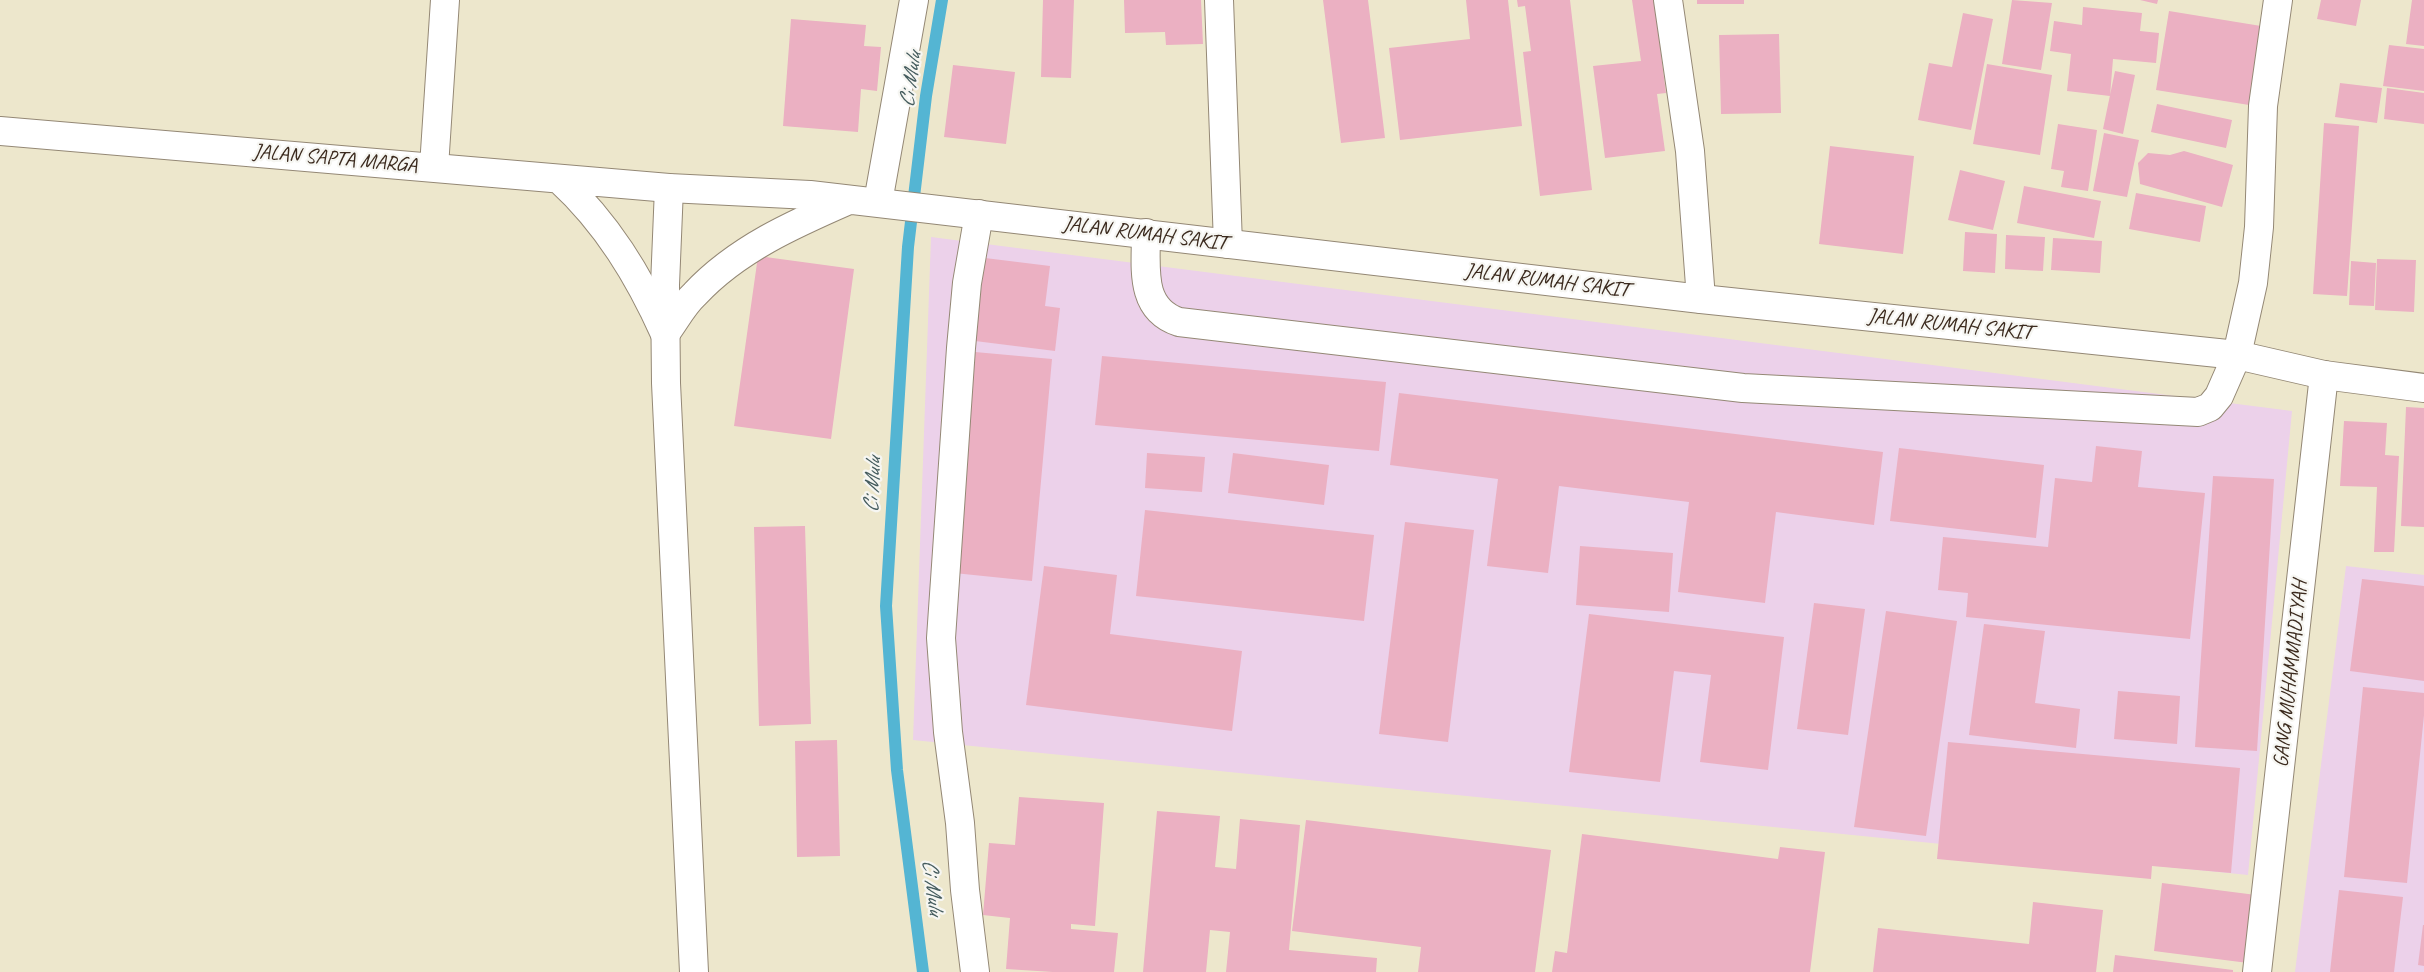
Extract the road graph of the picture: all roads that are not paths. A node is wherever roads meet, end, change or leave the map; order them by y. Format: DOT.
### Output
graph roads {
  1 [pos="446,0"];
  2 [pos="914,0"];
  3 [pos="1220,0"];
  4 [pos="1668,0"];
  5 [pos="2278,0"];
  6 [pos="0,132"];
  7 [pos="434,168"];
  8 [pos="559,179"];
  9 [pos="669,188"];
  10 [pos="849,200"];
  11 [pos="885,204"];
  12 [pos="974,214"];
  13 [pos="1146,233"];
  14 [pos="1228,244"];
  15 [pos="1701,299"];
  16 [pos="665,334"];
  17 [pos="2237,355"];
  18 [pos="2324,376"];
  19 [pos="2424,388"];
  20 [pos="694,972"];
  21 [pos="975,972"];
  22 [pos="2257,972"];
  1 -- 7 [label="street"];
  2 -- 11 [label="street"];
  3 -- 14 [label="street"];
  4 -- 15 [label="street"];
  5 -- 17 [label="street"];
  6 -- 7 [label="street, JALAN SAPTA MARGA"];
  7 -- 8 [label="street, JALAN SAPTA MARGA"];
  8 -- 9 [label="street, JALAN SAPTA MARGA"];
  8 -- 16 [label="street"];
  9 -- 10 [label="street, JALAN RUMAH SAKIT"];
  9 -- 16 [label="street"];
  10 -- 11 [label="street, JALAN RUMAH SAKIT"];
  10 -- 16 [label="street"];
  11 -- 12 [label="street, JALAN RUMAH SAKIT"];
  12 -- 13 [label="street, JALAN RUMAH SAKIT"];
  12 -- 21 [label="street"];
  13 -- 14 [label="street, JALAN RUMAH SAKIT"];
  13 -- 17 [label="street"];
  14 -- 15 [label="street, JALAN RUMAH SAKIT"];
  15 -- 17 [label="street, JALAN RUMAH SAKIT"];
  16 -- 20 [label="street"];
  17 -- 18 [label="street, JALAN RUMAH SAKIT"];
  18 -- 19 [label="street, JALAN RUMAH SAKIT"];
  18 -- 22 [label="street, GANG MUHAMMADIYAH"];
}
